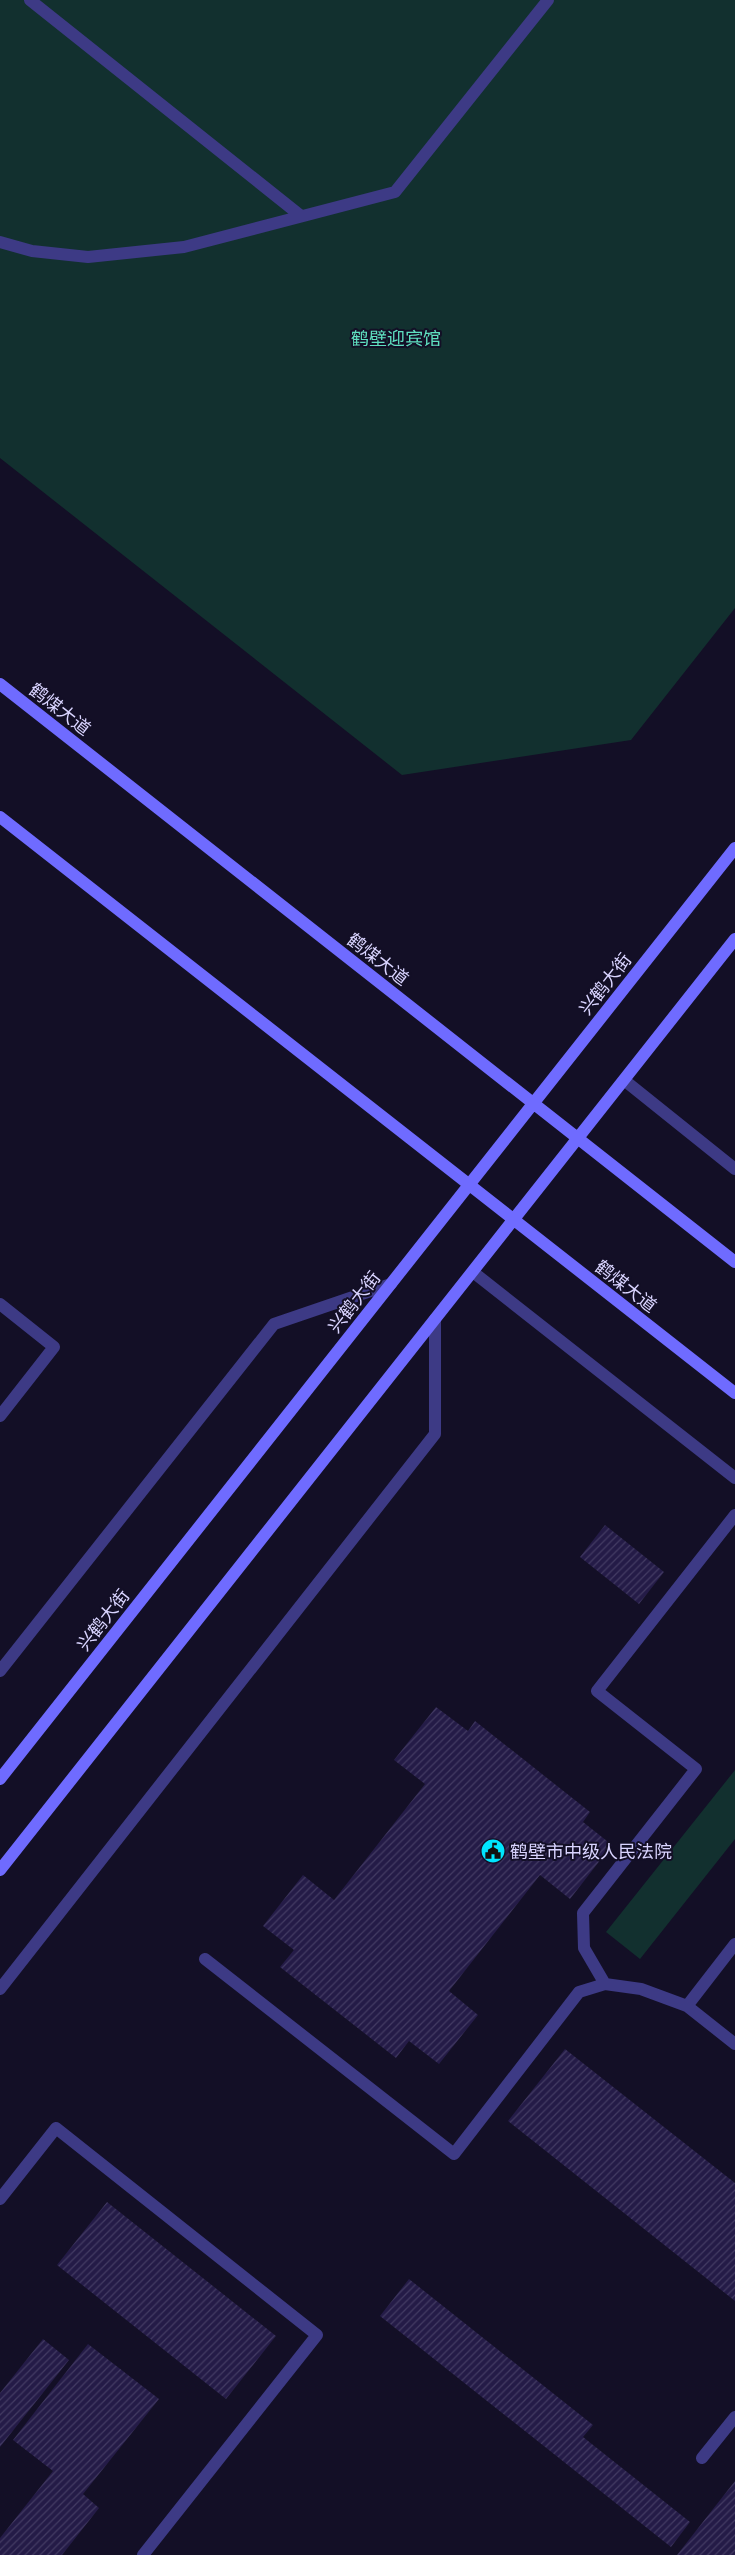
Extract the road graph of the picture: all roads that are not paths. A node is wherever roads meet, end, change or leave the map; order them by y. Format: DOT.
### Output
graph roads {
  1 [pos="30,0"];
  2 [pos="548,0"];
  3 [pos="301,216"];
  4 [pos="0,242"];
  5 [pos="0,684"];
  6 [pos="0,817"];
  7 [pos="735,848"];
  8 [pos="735,939"];
  9 [pos="624,1080"];
  10 [pos="533,1103"];
  11 [pos="578,1138"];
  12 [pos="735,1169"];
  13 [pos="469,1184"];
  14 [pos="514,1220"];
  15 [pos="735,1262"];
  16 [pos="473,1272"];
  17 [pos="391,1284"];
  18 [pos="0,1304"];
  19 [pos="435,1319"];
  20 [pos="735,1393"];
  21 [pos="0,1416"];
  22 [pos="735,1478"];
  23 [pos="735,1516"];
  24 [pos="0,1671"];
  25 [pos="0,1778"];
  26 [pos="0,1870"];
  27 [pos="735,1944"];
  28 [pos="205,1959"];
  29 [pos="605,1984"];
  30 [pos="0,1989"];
  31 [pos="687,2006"];
  32 [pos="735,2044"];
  33 [pos="0,2199"];
  34 [pos="735,2417"];
  35 [pos="702,2458"];
  36 [pos="143,2555"];
  1 -- 3 [label="street"];
  2 -- 3 [label="street"];
  3 -- 4 [label="street"];
  5 -- 10 [label="main road, 鹤煤大道"];
  6 -- 13 [label="main road, 鹤煤大道"];
  7 -- 10 [label="main road, 兴鹤大街"];
  8 -- 9 [label="main road"];
  9 -- 11 [label="main road"];
  9 -- 12 [label="street"];
  10 -- 11 [label="main road, 鹤煤大道"];
  10 -- 13 [label="main road, 兴鹤大街"];
  11 -- 14 [label="main road"];
  11 -- 15 [label="main road, 鹤煤大道"];
  13 -- 14 [label="main road, 鹤煤大道"];
  13 -- 17 [label="main road, 兴鹤大街"];
  14 -- 16 [label="main road"];
  14 -- 20 [label="main road, 鹤煤大道"];
  16 -- 19 [label="main road"];
  16 -- 22 [label="street"];
  17 -- 24 [label="street"];
  17 -- 25 [label="main road, 兴鹤大街"];
  18 -- 21 [label="street"];
  19 -- 26 [label="main road"];
  19 -- 30 [label="street"];
  23 -- 29 [label="street"];
  27 -- 31 [label="street"];
  28 -- 29 [label="street"];
  29 -- 31 [label="street"];
  31 -- 32 [label="street"];
  33 -- 36 [label="street"];
  34 -- 35 [label="street"];
}
